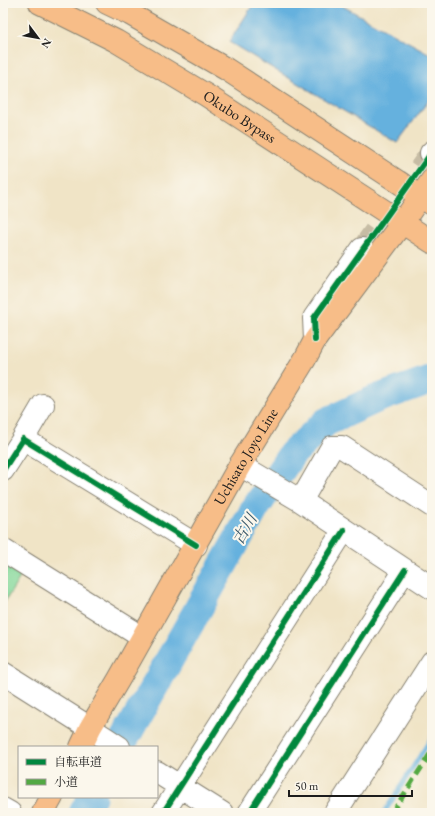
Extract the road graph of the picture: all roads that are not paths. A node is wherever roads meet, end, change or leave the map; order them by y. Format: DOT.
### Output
graph roads {
  1 [pos="40,3"];
  2 [pos="107,3"];
  3 [pos="428,194"];
  4 [pos="402,223"];
  5 [pos="432,242"];
  6 [pos="362,249"];
  7 [pos="316,340"];
  8 [pos="43,405"];
  9 [pos="23,439"];
  10 [pos="244,468"];
  11 [pos="3,470"];
  12 [pos="297,499"];
  13 [pos="432,506"];
  14 [pos="344,530"];
  15 [pos="196,545"];
  16 [pos="3,550"];
  17 [pos="405,570"];
  18 [pos="432,588"];
  19 [pos="142,637"];
  20 [pos="432,662"];
  21 [pos="3,673"];
  22 [pos="89,736"];
  23 [pos="115,746"];
  24 [pos="158,773"];
  25 [pos="180,786"];
  26 [pos="51,798"];
  27 [pos="3,809"];
  28 [pos="10,813"];
  29 [pos="42,813"];
  30 [pos="163,813"];
  31 [pos="222,813"];
  32 [pos="250,813"];
  33 [pos="335,813"];
  1 -- 4 [label="main road, Okubo Bypass"];
  2 -- 3 [label="main road"];
  3 -- 4 [label="main road, Uchisato Joyo Line"];
  4 -- 5 [label="main road, Okubo Bypass"];
  4 -- 7 [label="main road, Uchisato Joyo Line"];
  6 -- 7 [label="street"];
  7 -- 10 [label="main road, Uchisato Joyo Line"];
  8 -- 9 [label="street"];
  9 -- 11 [label="street"];
  9 -- 15 [label="street"];
  10 -- 12 [label="street"];
  10 -- 15 [label="main road, Uchisato Joyo Line"];
  12 -- 13 [label="street"];
  12 -- 14 [label="street"];
  14 -- 17 [label="street"];
  14 -- 25 [label="street"];
  15 -- 19 [label="main road, Uchisato Joyo Line"];
  16 -- 19 [label="street"];
  17 -- 18 [label="street"];
  17 -- 32 [label="street"];
  19 -- 22 [label="main road, Uchisato Joyo Line"];
  20 -- 33 [label="street"];
  21 -- 22 [label="street"];
  22 -- 23 [label="street"];
  24 -- 25 [label="street"];
  25 -- 30 [label="street"];
  25 -- 31 [label="street"];
  26 -- 29 [label="main road"];
  27 -- 28 [label="street"];
}
